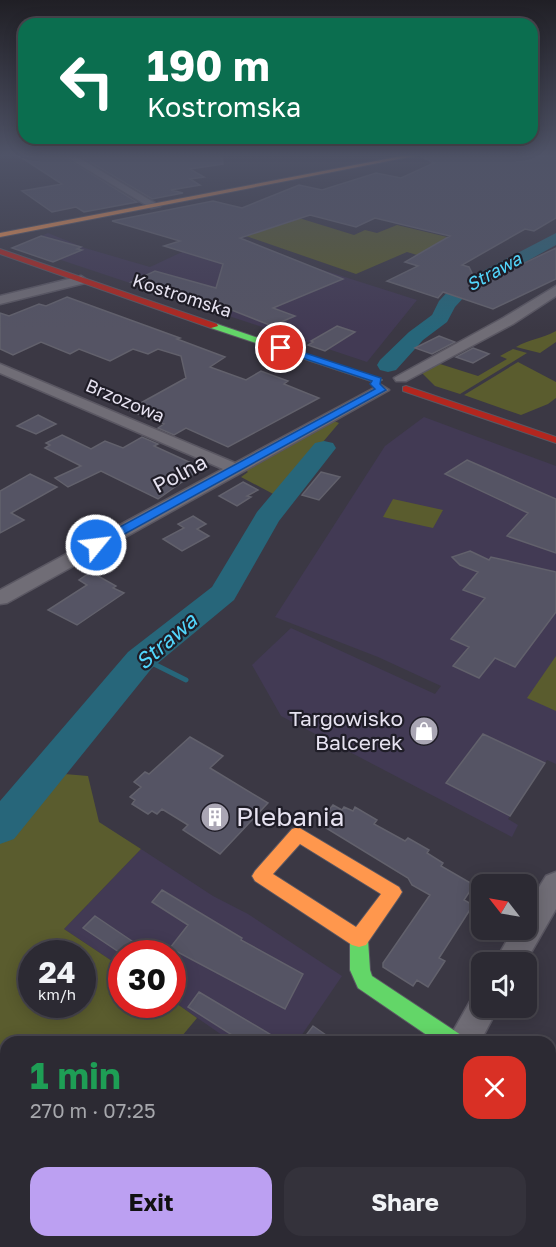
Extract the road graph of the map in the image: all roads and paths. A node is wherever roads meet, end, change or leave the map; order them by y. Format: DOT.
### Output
graph roads {
  1 [pos="114,214"];
  2 [pos="0,237"];
  3 [pos="4,250"];
  4 [pos="81,280"];
  5 [pos="556,291"];
  6 [pos="0,300"];
  7 [pos="0,369"];
  8 [pos="404,384"];
  9 [pos="379,385"];
  10 [pos="556,440"];
  11 [pos="236,469"];
  12 [pos="5,588"];
  13 [pos="554,891"];
  14 [pos="359,939"];
  15 [pos="516,952"];
  16 [pos="477,1018"];
  17 [pos="445,1036"];
  18 [pos="467,1036"];
  1 -- 2 [label="street"];
  3 -- 4 [label="street, Kostromska"];
  4 -- 6 [label="street"];
  4 -- 9 [label="street, Kostromska"];
  5 -- 8 [label="street"];
  7 -- 11 [label="street, Brzozowa"];
  8 -- 9 [label="street"];
  8 -- 10 [label="street"];
  9 -- 11 [label="street, Polna"];
  11 -- 12 [label="street, Polna"];
  13 -- 15 [label="street"];
  14 -- 14 [label="street"];
  14 -- 17 [label="street"];
  16 -- 18 [label="street"];
}
